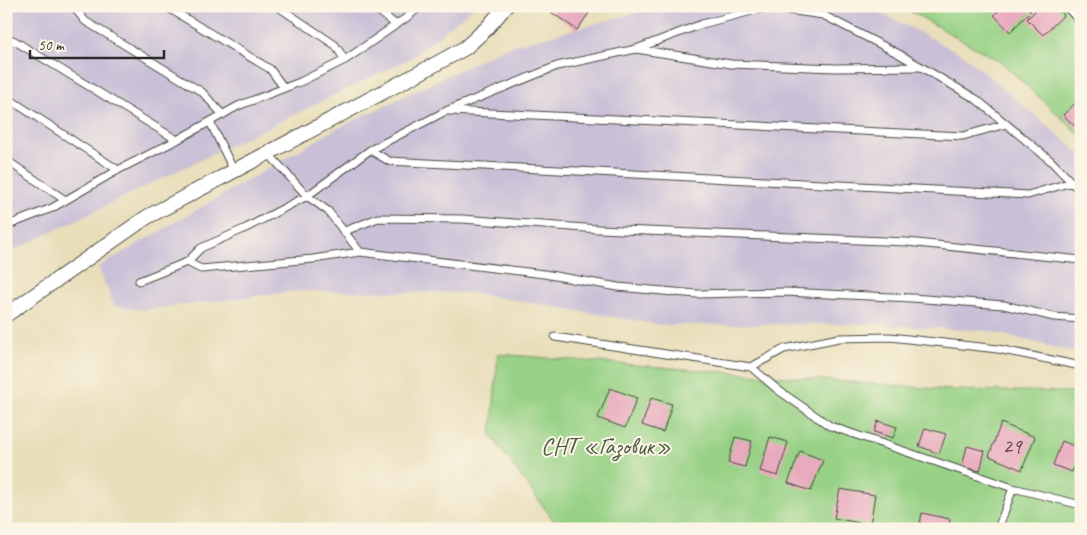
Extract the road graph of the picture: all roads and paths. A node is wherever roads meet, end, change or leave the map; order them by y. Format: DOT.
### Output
graph roads {
  1 [pos="73,6"];
  2 [pos="165,6"];
  3 [pos="277,6"];
  4 [pos="373,6"];
  5 [pos="421,6"];
  6 [pos="506,6"];
  7 [pos="1066,6"];
  8 [pos="1081,23"];
  9 [pos="396,25"];
  10 [pos="6,47"];
  11 [pos="636,49"];
  12 [pos="345,60"];
  13 [pos="921,67"];
  14 [pos="284,88"];
  15 [pos="6,96"];
  16 [pos="446,111"];
  17 [pos="223,114"];
  18 [pos="210,122"];
  19 [pos="1006,124"];
  20 [pos="178,140"];
  21 [pos="370,150"];
  22 [pos="268,153"];
  23 [pos="6,160"];
  24 [pos="118,170"];
  25 [pos="234,171"];
  26 [pos="1072,182"];
  27 [pos="1081,192"];
  28 [pos="307,196"];
  29 [pos="65,200"];
  30 [pos="6,226"];
  31 [pos="345,231"];
  32 [pos="360,252"];
  33 [pos="1081,260"];
  34 [pos="187,262"];
  35 [pos="139,281"];
  36 [pos="6,315"];
  37 [pos="1081,319"];
  38 [pos="555,337"];
  39 [pos="1081,366"];
  40 [pos="751,367"];
  41 [pos="1013,488"];
  42 [pos="1081,505"];
  43 [pos="998,529"];
  1 -- 17 [label="lane"];
  2 -- 14 [label="lane"];
  3 -- 12 [label="lane"];
  4 -- 9 [label="lane"];
  5 -- 9 [label="lane"];
  6 -- 22 [label="street"];
  7 -- 8 [label="lane"];
  9 -- 12 [label="lane"];
  10 -- 20 [label="lane"];
  11 -- 13 [label="lane"];
  11 -- 13 [label="lane"];
  11 -- 16 [label="lane"];
  12 -- 14 [label="lane"];
  13 -- 19 [label="lane"];
  14 -- 17 [label="lane"];
  15 -- 24 [label="lane"];
  16 -- 19 [label="lane"];
  16 -- 21 [label="lane"];
  17 -- 18 [label="lane"];
  18 -- 20 [label="lane"];
  18 -- 25 [label="lane"];
  19 -- 26 [label="lane"];
  20 -- 24 [label="lane"];
  21 -- 26 [label="lane"];
  21 -- 28 [label="lane"];
  22 -- 25 [label="street"];
  22 -- 28 [label="lane"];
  23 -- 29 [label="lane"];
  24 -- 29 [label="lane"];
  25 -- 36 [label="street"];
  26 -- 27 [label="lane"];
  28 -- 31 [label="lane"];
  28 -- 34 [label="lane"];
  29 -- 30 [label="lane"];
  31 -- 32 [label="lane"];
  31 -- 33 [label="lane"];
  32 -- 34 [label="lane"];
  32 -- 37 [label="lane"];
  34 -- 35 [label="lane"];
  38 -- 40 [label="lane"];
  39 -- 40 [label="lane"];
  40 -- 41 [label="lane"];
  41 -- 42 [label="lane"];
  41 -- 43 [label="lane"];
}
